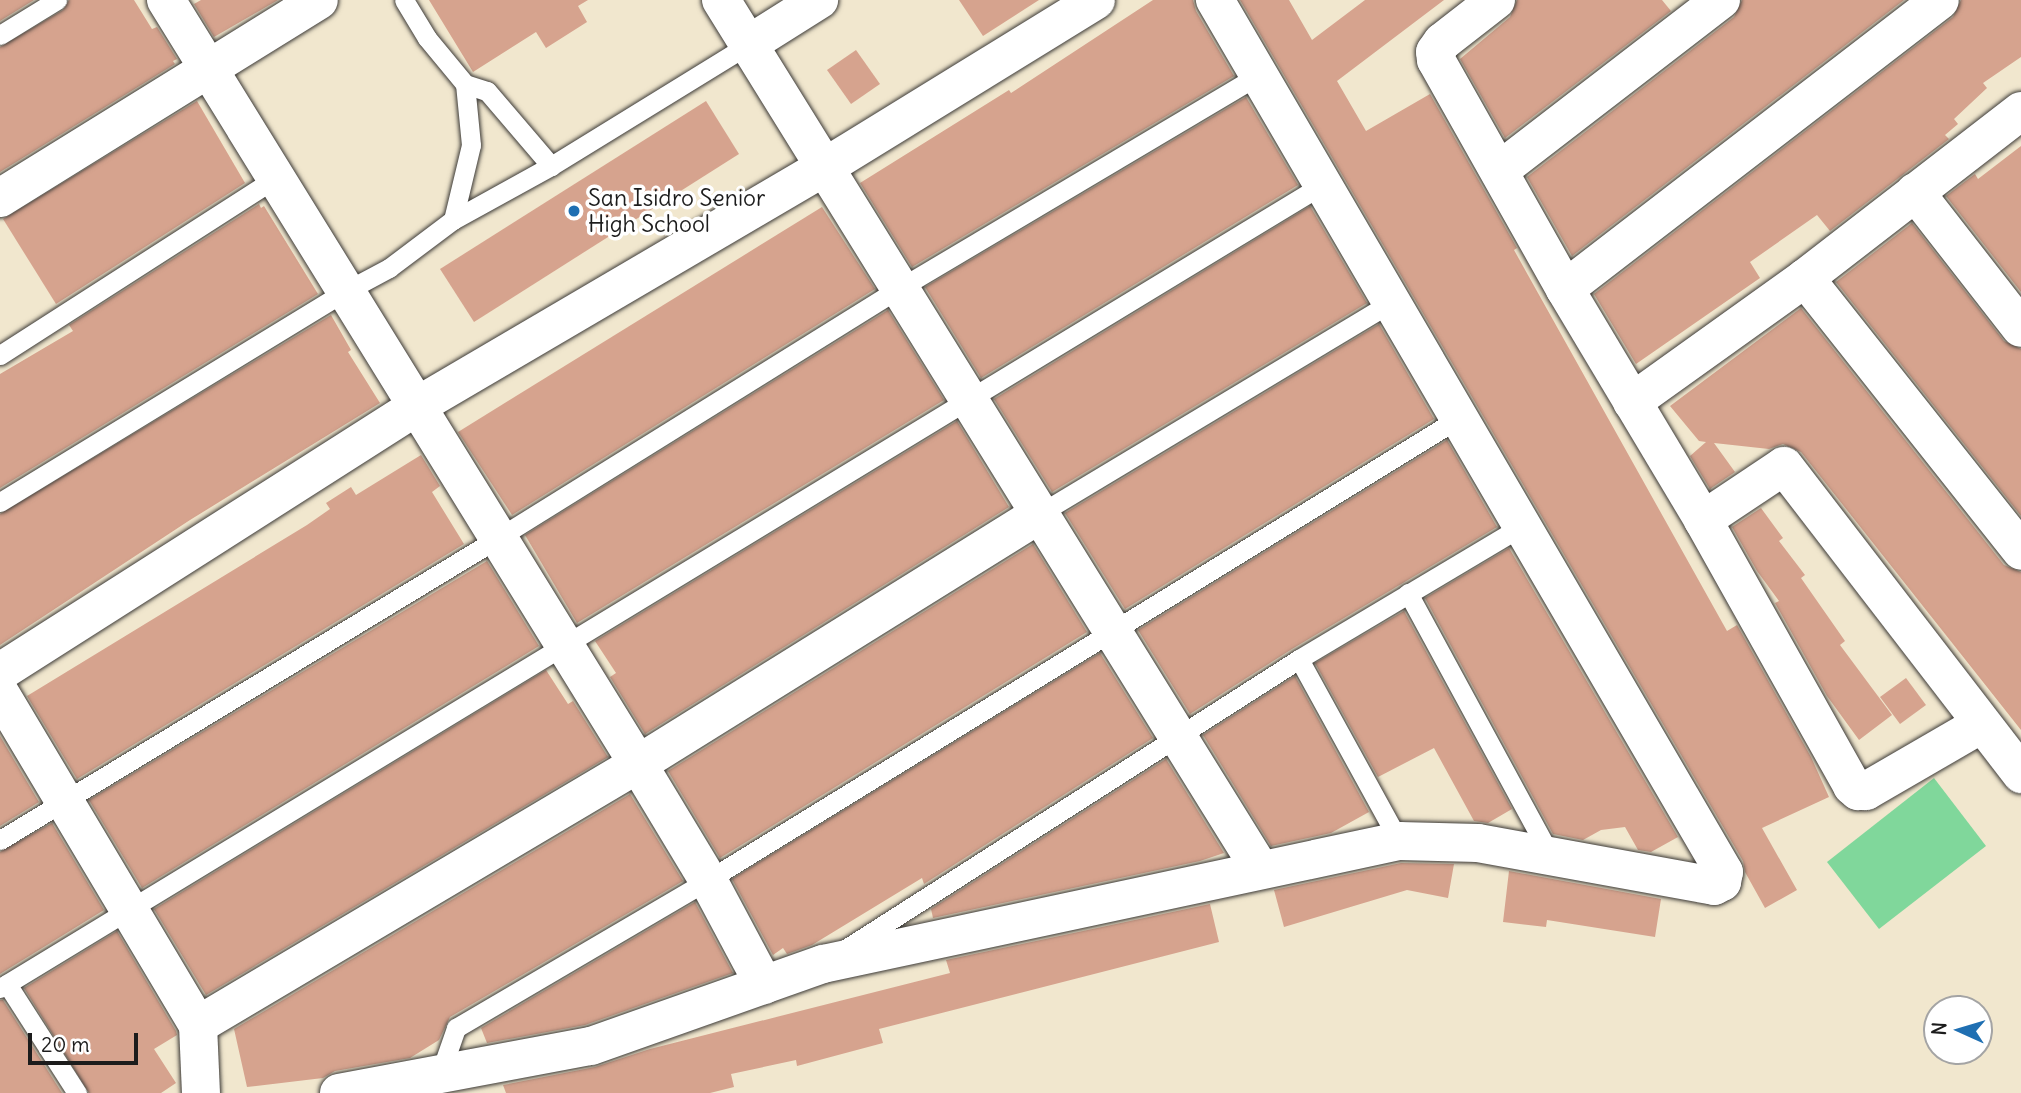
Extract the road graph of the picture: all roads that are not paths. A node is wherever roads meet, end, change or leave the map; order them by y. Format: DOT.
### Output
graph roads {
  1 [pos="57,0"];
  2 [pos="166,0"];
  3 [pos="319,0"];
  4 [pos="404,0"];
  5 [pos="721,0"];
  6 [pos="820,0"];
  7 [pos="1096,0"];
  8 [pos="1215,0"];
  9 [pos="1496,0"];
  10 [pos="1721,0"];
  11 [pos="1940,0"];
  12 [pos="0,35"];
  13 [pos="749,44"];
  14 [pos="209,69"];
  15 [pos="1257,76"];
  16 [pos="465,84"];
  17 [pos="2021,111"];
  18 [pos="551,166"];
  19 [pos="825,167"];
  20 [pos="1500,170"];
  21 [pos="276,178"];
  22 [pos="1322,185"];
  23 [pos="1915,192"];
  24 [pos="0,198"];
  25 [pos="453,220"];
  26 [pos="1804,278"];
  27 [pos="900,288"];
  28 [pos="1565,289"];
  29 [pos="345,291"];
  30 [pos="1392,302"];
  31 [pos="2021,328"];
  32 [pos="0,355"];
  33 [pos="970,397"];
  34 [pos="1632,402"];
  35 [pos="417,406"];
  36 [pos="1460,418"];
  37 [pos="0,502"];
  38 [pos="1039,513"];
  39 [pos="1703,520"];
  40 [pos="1522,526"];
  41 [pos="498,538"];
  42 [pos="2021,551"];
  43 [pos="1408,593"];
  44 [pos="1112,630"];
  45 [pos="566,646"];
  46 [pos="1299,659"];
  47 [pos="0,672"];
  48 [pos="0,693"];
  49 [pos="1980,725"];
  50 [pos="1177,736"];
  51 [pos="638,764"];
  52 [pos="2021,774"];
  53 [pos="64,800"];
  54 [pos="0,840"];
  55 [pos="1399,841"];
  56 [pos="1551,857"];
  57 [pos="1260,869"];
  58 [pos="708,880"];
  59 [pos="130,910"];
  60 [pos="823,964"];
  61 [pos="764,985"];
  62 [pos="3,986"];
  63 [pos="198,1025"];
  64 [pos="440,1074"];
  65 [pos="77,1093"];
  66 [pos="201,1093"];
  67 [pos="339,1093"];
  1 -- 12 [label="lane"];
  2 -- 14 [label="street"];
  3 -- 14 [label="street"];
  4 -- 16 [label="lane"];
  5 -- 13 [label="street"];
  6 -- 13 [label="street"];
  7 -- 19 [label="street"];
  8 -- 15 [label="street"];
  9 -- 20 [label="street"];
  10 -- 20 [label="street"];
  11 -- 28 [label="street"];
  13 -- 18 [label="lane"];
  13 -- 19 [label="street"];
  14 -- 21 [label="street"];
  14 -- 24 [label="street"];
  15 -- 22 [label="street"];
  15 -- 27 [label="lane"];
  16 -- 18 [label="lane"];
  16 -- 25 [label="lane"];
  17 -- 23 [label="street"];
  18 -- 25 [label="lane"];
  19 -- 27 [label="street"];
  19 -- 35 [label="street"];
  20 -- 28 [label="street"];
  21 -- 29 [label="street"];
  21 -- 32 [label="lane"];
  22 -- 30 [label="street"];
  22 -- 33 [label="lane"];
  23 -- 26 [label="street"];
  23 -- 31 [label="street"];
  25 -- 29 [label="lane"];
  26 -- 34 [label="street"];
  26 -- 42 [label="street"];
  27 -- 33 [label="street"];
  27 -- 41 [label="lane"];
  28 -- 34 [label="street"];
  29 -- 35 [label="street"];
  29 -- 37 [label="lane"];
  30 -- 36 [label="street"];
  30 -- 38 [label="lane"];
  33 -- 38 [label="street"];
  33 -- 45 [label="lane"];
  34 -- 39 [label="street"];
  35 -- 41 [label="street"];
  35 -- 47 [label="street"];
  36 -- 40 [label="street"];
  36 -- 44 [label="lane"];
  38 -- 44 [label="street"];
  38 -- 51 [label="street"];
  39 -- 49 [label="street"];
  39 -- 49 [label="street"];
  40 -- 43 [label="lane"];
  40 -- 56 [label="street"];
  41 -- 45 [label="street"];
  41 -- 53 [label="lane"];
  43 -- 46 [label="lane"];
  43 -- 56 [label="lane"];
  44 -- 50 [label="street"];
  44 -- 58 [label="lane"];
  45 -- 51 [label="street"];
  45 -- 59 [label="lane"];
  46 -- 50 [label="lane"];
  46 -- 55 [label="lane"];
  48 -- 53 [label="street"];
  49 -- 52 [label="street"];
  50 -- 57 [label="street"];
  50 -- 60 [label="lane"];
  51 -- 58 [label="street"];
  51 -- 63 [label="street"];
  53 -- 54 [label="lane"];
  53 -- 59 [label="street"];
  55 -- 56 [label="street"];
  55 -- 57 [label="street"];
  57 -- 60 [label="street"];
  58 -- 61 [label="street"];
  58 -- 64 [label="lane"];
  59 -- 62 [label="lane"];
  59 -- 63 [label="street"];
  60 -- 61 [label="street"];
  61 -- 64 [label="street"];
  62 -- 65 [label="lane"];
  63 -- 66 [label="street"];
  64 -- 67 [label="street"];
}
